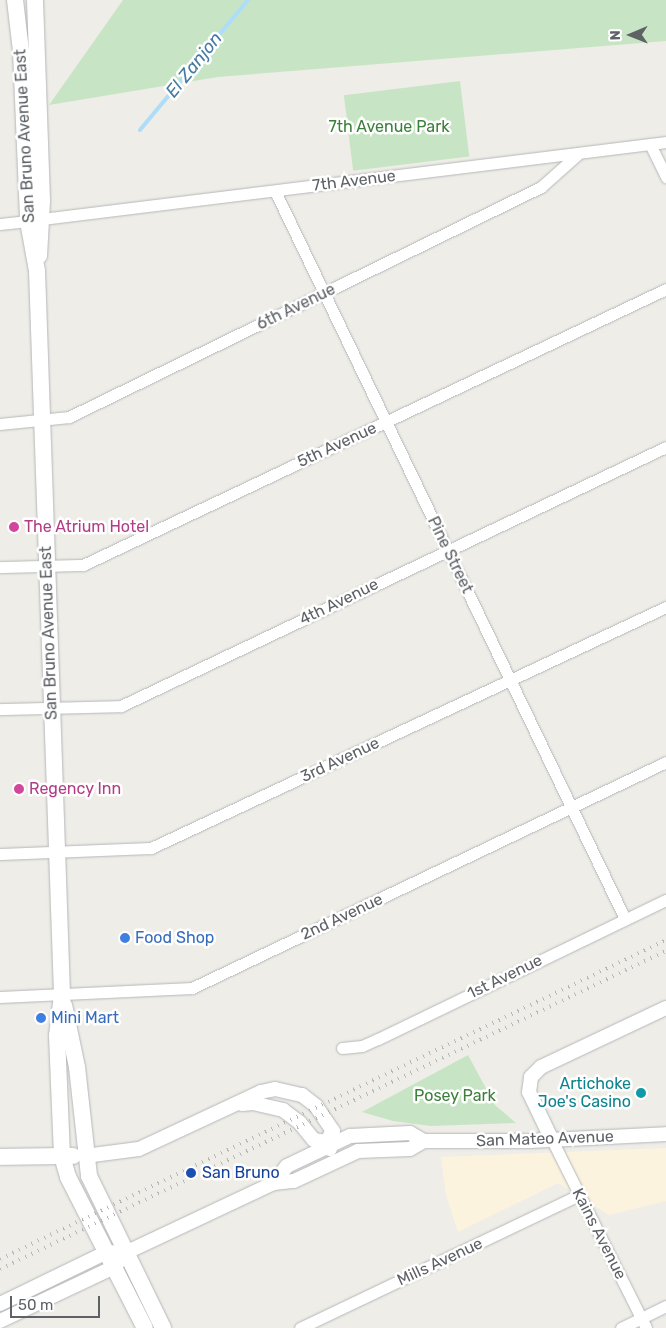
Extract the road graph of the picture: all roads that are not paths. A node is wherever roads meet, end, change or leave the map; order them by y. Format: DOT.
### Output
graph roads {
  1 [pos="15,0"];
  2 [pos="35,0"];
  3 [pos="666,142"];
  4 [pos="650,144"];
  5 [pos="577,155"];
  6 [pos="666,177"];
  7 [pos="275,191"];
  8 [pos="35,220"];
  9 [pos="3,223"];
  10 [pos="666,289"];
  11 [pos="324,294"];
  12 [pos="42,422"];
  13 [pos="386,422"];
  14 [pos="0,424"];
  15 [pos="666,446"];
  16 [pos="447,550"];
  17 [pos="47,566"];
  18 [pos="0,567"];
  19 [pos="666,607"];
  20 [pos="510,680"];
  21 [pos="52,707"];
  22 [pos="0,710"];
  23 [pos="666,762"];
  24 [pos="572,808"];
  25 [pos="57,852"];
  26 [pos="0,854"];
  27 [pos="666,900"];
  28 [pos="625,919"];
  29 [pos="62,995"];
  30 [pos="0,997"];
  31 [pos="666,1008"];
  32 [pos="342,1048"];
  33 [pos="238,1104"];
  34 [pos="666,1134"];
  35 [pos="552,1140"];
  36 [pos="424,1141"];
  37 [pos="331,1143"];
  38 [pos="62,1156"];
  39 [pos="85,1156"];
  40 [pos="0,1157"];
  41 [pos="336,1160"];
  42 [pos="274,1183"];
  43 [pos="579,1195"];
  44 [pos="125,1253"];
  45 [pos="110,1260"];
  46 [pos="0,1304"];
  47 [pos="666,1306"];
  48 [pos="0,1320"];
  49 [pos="644,1323"];
  50 [pos="145,1328"];
  51 [pos="163,1328"];
  52 [pos="300,1328"];
  53 [pos="621,1328"];
  1 -- 8 [label="main road, San Bruno Avenue East"];
  2 -- 8 [label="main road, San Bruno Avenue East"];
  3 -- 4 [label="street, 7th Avenue"];
  4 -- 5 [label="street, 7th Avenue"];
  4 -- 6 [label="street"];
  5 -- 7 [label="street, 7th Avenue"];
  5 -- 11 [label="street, 6th Avenue"];
  7 -- 8 [label="street, 7th Avenue"];
  7 -- 11 [label="street, Pine Street"];
  8 -- 9 [label="street, 7th Avenue"];
  8 -- 12 [label="main road, San Bruno Avenue East"];
  10 -- 13 [label="street, 5th Avenue"];
  11 -- 12 [label="street, 6th Avenue"];
  11 -- 13 [label="street, Pine Street"];
  12 -- 14 [label="street, 6th Avenue"];
  12 -- 17 [label="main road, San Bruno Avenue East"];
  13 -- 16 [label="street, Pine Street"];
  13 -- 17 [label="street, 5th Avenue"];
  15 -- 16 [label="street, 4th Avenue"];
  16 -- 20 [label="street, Pine Street"];
  16 -- 21 [label="street, 4th Avenue"];
  17 -- 18 [label="street, 5th Avenue"];
  17 -- 21 [label="main road, San Bruno Avenue East"];
  19 -- 20 [label="street, 3rd Avenue"];
  20 -- 24 [label="street, Pine Street"];
  20 -- 25 [label="street, 3rd Avenue"];
  21 -- 22 [label="street, 4th Avenue"];
  21 -- 25 [label="main road, San Bruno Avenue East"];
  23 -- 24 [label="street, 2nd Avenue"];
  24 -- 28 [label="street, Pine Street"];
  24 -- 29 [label="street, 2nd Avenue"];
  25 -- 26 [label="street, 3rd Avenue"];
  25 -- 29 [label="main road, San Bruno Avenue East"];
  27 -- 28 [label="street, 1st Avenue"];
  28 -- 32 [label="street, 1st Avenue"];
  29 -- 30 [label="street, 2nd Avenue"];
  29 -- 38 [label="main road, San Bruno Avenue East"];
  29 -- 39 [label="main road, San Bruno Avenue East"];
  31 -- 35 [label="street"];
  33 -- 37 [label="street"];
  33 -- 37 [label="street"];
  33 -- 39 [label="street"];
  34 -- 35 [label="street, San Mateo Avenue"];
  35 -- 36 [label="street, San Mateo Avenue"];
  35 -- 43 [label="street, Kains Avenue"];
  36 -- 37 [label="street, San Mateo Avenue"];
  36 -- 41 [label="street, San Mateo Avenue"];
  37 -- 41 [label="street"];
  37 -- 42 [label="street, San Mateo Avenue"];
  38 -- 39 [label="main road"];
  38 -- 40 [label="main road"];
  38 -- 45 [label="main road, San Bruno Avenue East"];
  39 -- 44 [label="main road, San Bruno Avenue East"];
  41 -- 42 [label="street, San Mateo Avenue"];
  42 -- 44 [label="street"];
  43 -- 49 [label="street, Kains Avenue"];
  43 -- 52 [label="street, Mills Avenue"];
  44 -- 45 [label="street"];
  44 -- 51 [label="main road, San Bruno Avenue East"];
  45 -- 46 [label="street"];
  45 -- 48 [label="street"];
  45 -- 50 [label="main road, San Bruno Avenue East"];
  47 -- 49 [label="street"];
  49 -- 53 [label="street"];
}
